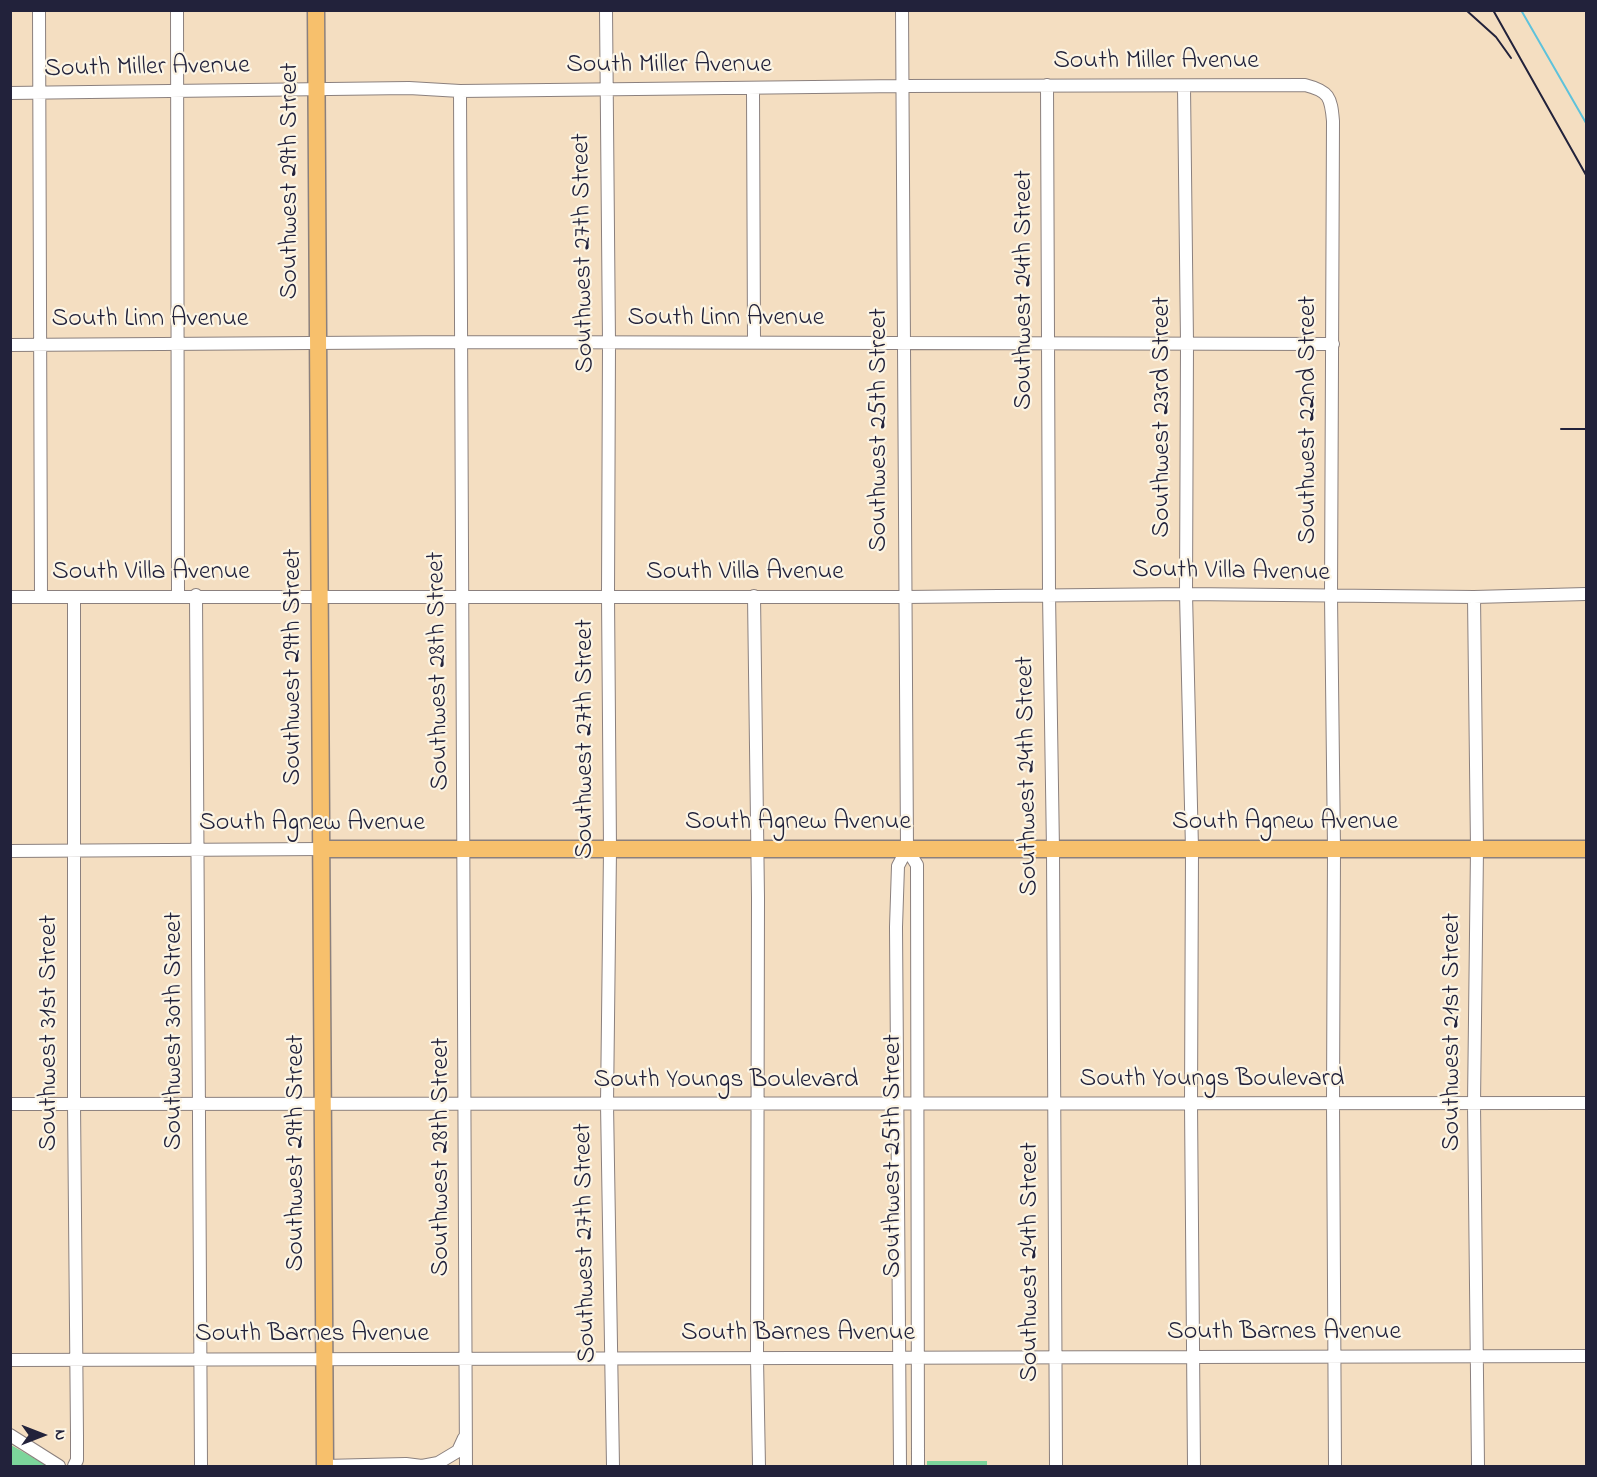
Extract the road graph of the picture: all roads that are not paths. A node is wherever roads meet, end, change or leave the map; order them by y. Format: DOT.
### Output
graph roads {
  1 [pos="39,10"];
  2 [pos="177,10"];
  3 [pos="316,10"];
  4 [pos="606,10"];
  5 [pos="902,10"];
  6 [pos="1047,85"];
  7 [pos="902,86"];
  8 [pos="1184,87"];
  9 [pos="177,89"];
  10 [pos="317,89"];
  11 [pos="753,89"];
  12 [pos="606,90"];
  13 [pos="460,91"];
  14 [pos="10,93"];
  15 [pos="39,93"];
  16 [pos="1327,94"];
  17 [pos="318,342"];
  18 [pos="462,342"];
  19 [pos="754,342"];
  20 [pos="903,342"];
  21 [pos="609,343"];
  22 [pos="1049,343"];
  23 [pos="1187,343"];
  24 [pos="178,344"];
  25 [pos="1333,344"];
  26 [pos="10,345"];
  27 [pos="40,345"];
  28 [pos="1049,594"];
  29 [pos="1186,594"];
  30 [pos="1587,594"];
  31 [pos="41,596"];
  32 [pos="178,596"];
  33 [pos="196,596"];
  34 [pos="608,596"];
  35 [pos="754,596"];
  36 [pos="1331,596"];
  37 [pos="10,597"];
  38 [pos="320,597"];
  39 [pos="905,597"];
  40 [pos="1474,597"];
  41 [pos="74,598"];
  42 [pos="461,598"];
  43 [pos="321,849"];
  44 [pos="907,849"];
  45 [pos="1192,849"];
  46 [pos="1334,849"];
  47 [pos="1478,849"];
  48 [pos="1587,849"];
  49 [pos="198,850"];
  50 [pos="465,850"];
  51 [pos="610,850"];
  52 [pos="757,850"];
  53 [pos="1053,850"];
  54 [pos="10,851"];
  55 [pos="74,851"];
  56 [pos="466,1103"];
  57 [pos="1053,1103"];
  58 [pos="1333,1103"];
  59 [pos="1587,1103"];
  60 [pos="10,1104"];
  61 [pos="74,1104"];
  62 [pos="198,1104"];
  63 [pos="323,1104"];
  64 [pos="607,1104"];
  65 [pos="757,1104"];
  66 [pos="898,1104"];
  67 [pos="918,1104"];
  68 [pos="1191,1104"];
  69 [pos="1474,1104"];
  70 [pos="1478,1356"];
  71 [pos="1587,1356"];
  72 [pos="900,1357"];
  73 [pos="918,1357"];
  74 [pos="1055,1357"];
  75 [pos="1192,1357"];
  76 [pos="324,1358"];
  77 [pos="466,1358"];
  78 [pos="611,1358"];
  79 [pos="1335,1358"];
  80 [pos="201,1359"];
  81 [pos="757,1359"];
  82 [pos="10,1360"];
  83 [pos="76,1361"];
  84 [pos="466,1434"];
  85 [pos="10,1436"];
  86 [pos="325,1466"];
  87 [pos="422,1466"];
  88 [pos="59,1467"];
  89 [pos="74,1467"];
  90 [pos="201,1467"];
  91 [pos="466,1467"];
  92 [pos="613,1467"];
  93 [pos="759,1467"];
  94 [pos="900,1467"];
  95 [pos="918,1467"];
  96 [pos="1056,1467"];
  97 [pos="1194,1467"];
  98 [pos="1335,1467"];
  99 [pos="1478,1467"];
  1 -- 15 [label="street"];
  2 -- 9 [label="street"];
  3 -- 10 [label="main road, Southwest 29th Street"];
  4 -- 12 [label="street, Southwest 27th Street"];
  5 -- 7 [label="street, Southwest 25th Street"];
  6 -- 7 [label="street, South Miller Avenue"];
  6 -- 8 [label="street, South Miller Avenue"];
  6 -- 22 [label="street, Southwest 24th Street"];
  7 -- 11 [label="street, South Miller Avenue"];
  7 -- 20 [label="street, Southwest 25th Street"];
  8 -- 16 [label="street, South Miller Avenue"];
  8 -- 23 [label="street, Southwest 23rd Street"];
  9 -- 10 [label="street, South Miller Avenue"];
  9 -- 15 [label="street, South Miller Avenue"];
  9 -- 24 [label="street"];
  10 -- 13 [label="street, South Miller Avenue"];
  10 -- 17 [label="main road, Southwest 29th Street"];
  11 -- 12 [label="street, South Miller Avenue"];
  11 -- 19 [label="street"];
  12 -- 13 [label="street, South Miller Avenue"];
  12 -- 21 [label="street, Southwest 27th Street"];
  13 -- 18 [label="street, Southwest 28th Street"];
  14 -- 15 [label="street, South Miller Avenue"];
  15 -- 27 [label="street"];
  16 -- 25 [label="street, Southwest 22nd Street"];
  17 -- 18 [label="street, South Linn Avenue"];
  17 -- 24 [label="street, South Linn Avenue"];
  17 -- 38 [label="main road, Southwest 29th Street"];
  18 -- 21 [label="street, South Linn Avenue"];
  18 -- 42 [label="street, Southwest 28th Street"];
  19 -- 20 [label="street, South Linn Avenue"];
  19 -- 21 [label="street, South Linn Avenue"];
  20 -- 22 [label="street, South Linn Avenue"];
  20 -- 39 [label="street, Southwest 25th Street"];
  21 -- 34 [label="street, Southwest 27th Street"];
  22 -- 23 [label="street, South Linn Avenue"];
  22 -- 28 [label="street, Southwest 24th Street"];
  23 -- 25 [label="street, South Linn Avenue"];
  23 -- 29 [label="street, Southwest 23rd Street"];
  24 -- 27 [label="street, South Linn Avenue"];
  24 -- 32 [label="street"];
  25 -- 36 [label="street, Southwest 22nd Street"];
  26 -- 27 [label="street, South Linn Avenue"];
  27 -- 31 [label="street"];
  28 -- 29 [label="street, South Villa Avenue"];
  28 -- 39 [label="street, South Villa Avenue"];
  28 -- 53 [label="street, Southwest 24th Street"];
  29 -- 36 [label="street, South Villa Avenue"];
  29 -- 45 [label="street, Southwest 23rd Street"];
  30 -- 40 [label="street, South Villa Avenue"];
  31 -- 37 [label="street, South Villa Avenue"];
  31 -- 41 [label="street, South Villa Avenue"];
  32 -- 33 [label="street, South Villa Avenue"];
  32 -- 41 [label="street, South Villa Avenue"];
  33 -- 38 [label="street, South Villa Avenue"];
  33 -- 49 [label="street, Southwest 30th Street"];
  34 -- 35 [label="street, South Villa Avenue"];
  34 -- 42 [label="street, South Villa Avenue"];
  34 -- 51 [label="street, Southwest 27th Street"];
  35 -- 39 [label="street, South Villa Avenue"];
  35 -- 52 [label="street"];
  36 -- 40 [label="street, South Villa Avenue"];
  36 -- 46 [label="street, Southwest 22nd Street"];
  38 -- 42 [label="street, South Villa Avenue"];
  38 -- 43 [label="main road, Southwest 29th Street"];
  39 -- 44 [label="street, Southwest 25th Street"];
  40 -- 47 [label="street, Southwest 21st Street"];
  41 -- 55 [label="street, Southwest 31st Street"];
  42 -- 50 [label="street, Southwest 28th Street"];
  43 -- 49 [label="street, South Agnew Avenue"];
  43 -- 50 [label="main road, South Agnew Avenue"];
  43 -- 63 [label="main road, Southwest 29th Street"];
  44 -- 52 [label="main road, South Agnew Avenue"];
  44 -- 53 [label="main road, South Agnew Avenue"];
  44 -- 66 [label="street, Southwest 25th Street"];
  44 -- 67 [label="street, Southwest 25th Street"];
  45 -- 46 [label="main road, South Agnew Avenue"];
  45 -- 53 [label="main road, South Agnew Avenue"];
  45 -- 68 [label="street, Southwest 23rd Street"];
  46 -- 47 [label="main road, South Agnew Avenue"];
  46 -- 58 [label="street, Southwest 22nd Street"];
  47 -- 48 [label="main road, South Agnew Avenue"];
  47 -- 69 [label="street, Southwest 21st Street"];
  49 -- 55 [label="street, South Agnew Avenue"];
  49 -- 62 [label="street, Southwest 30th Street"];
  50 -- 51 [label="main road, South Agnew Avenue"];
  50 -- 56 [label="street, Southwest 28th Street"];
  51 -- 52 [label="main road, South Agnew Avenue"];
  51 -- 64 [label="street, Southwest 27th Street"];
  52 -- 65 [label="street"];
  53 -- 57 [label="street, Southwest 24th Street"];
  54 -- 55 [label="street, South Agnew Avenue"];
  55 -- 61 [label="street, Southwest 31st Street"];
  56 -- 63 [label="street, South Youngs Boulevard"];
  56 -- 64 [label="street, South Youngs Boulevard"];
  56 -- 77 [label="street, Southwest 28th Street"];
  57 -- 67 [label="street, South Youngs Boulevard"];
  57 -- 68 [label="street, South Youngs Boulevard"];
  57 -- 74 [label="street, Southwest 24th Street"];
  58 -- 68 [label="street, South Youngs Boulevard"];
  58 -- 69 [label="street, South Youngs Boulevard"];
  58 -- 79 [label="street, Southwest 22nd Street"];
  59 -- 69 [label="street, South Youngs Boulevard"];
  60 -- 61 [label="street, South Youngs Boulevard"];
  61 -- 62 [label="street, South Youngs Boulevard"];
  61 -- 83 [label="street, Southwest 31st Street"];
  62 -- 63 [label="street, South Youngs Boulevard"];
  62 -- 80 [label="street, Southwest 30th Street"];
  63 -- 76 [label="main road, Southwest 29th Street"];
  64 -- 65 [label="street, South Youngs Boulevard"];
  64 -- 78 [label="street, Southwest 27th Street"];
  65 -- 66 [label="street, South Youngs Boulevard"];
  65 -- 81 [label="street"];
  66 -- 67 [label="street, South Youngs Boulevard"];
  66 -- 72 [label="street, Southwest 25th Street"];
  67 -- 73 [label="street, Southwest 25th Street"];
  68 -- 75 [label="street, Southwest 23rd Street"];
  69 -- 70 [label="street, Southwest 21st Street"];
  70 -- 71 [label="street, South Barnes Avenue"];
  70 -- 79 [label="street, South Barnes Avenue"];
  70 -- 99 [label="street, Southwest 21st Street"];
  72 -- 73 [label="street, South Barnes Avenue"];
  72 -- 81 [label="street, South Barnes Avenue"];
  72 -- 94 [label="street, Southwest 25th Street"];
  73 -- 74 [label="street, South Barnes Avenue"];
  73 -- 95 [label="street, Southwest 25th Street"];
  74 -- 75 [label="street, South Barnes Avenue"];
  74 -- 96 [label="street, Southwest 24th Street"];
  75 -- 79 [label="street, South Barnes Avenue"];
  75 -- 97 [label="street, Southwest 23rd Street"];
  76 -- 77 [label="street, South Barnes Avenue"];
  76 -- 80 [label="street, South Barnes Avenue"];
  76 -- 86 [label="main road, Southwest 29th Street"];
  77 -- 78 [label="street, South Barnes Avenue"];
  77 -- 84 [label="street, Southwest 28th Street"];
  78 -- 81 [label="street, South Barnes Avenue"];
  78 -- 92 [label="street, Southwest 27th Street"];
  79 -- 98 [label="street, Southwest 22nd Street"];
  80 -- 83 [label="street, South Barnes Avenue"];
  80 -- 90 [label="street, Southwest 30th Street"];
  81 -- 93 [label="street"];
  82 -- 83 [label="street, South Barnes Avenue"];
  83 -- 89 [label="street, Southwest 31st Street"];
  84 -- 87 [label="street"];
  84 -- 91 [label="street, Southwest 28th Street"];
  85 -- 88 [label="street"];
  86 -- 87 [label="street"];
}
